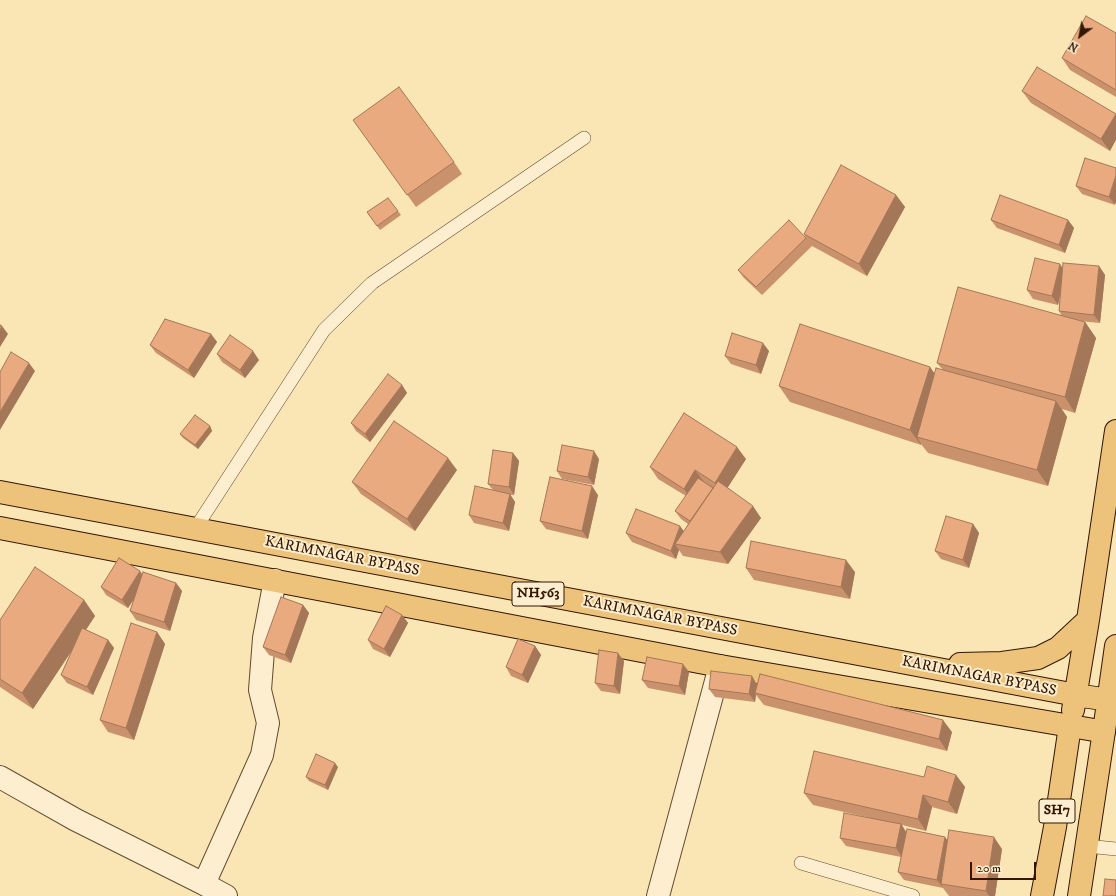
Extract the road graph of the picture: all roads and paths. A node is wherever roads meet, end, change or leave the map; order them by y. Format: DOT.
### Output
graph roads {
  1 [pos="584,138"];
  2 [pos="1116,431"];
  3 [pos="0,492"];
  4 [pos="0,528"];
  5 [pos="195,529"];
  6 [pos="275,580"];
  7 [pos="1088,620"];
  8 [pos="1116,646"];
  9 [pos="912,664"];
  10 [pos="720,666"];
  11 [pos="1076,695"];
  12 [pos="1109,700"];
  13 [pos="1070,726"];
  14 [pos="1104,731"];
  15 [pos="0,777"];
  16 [pos="1087,846"];
  17 [pos="1116,849"];
  18 [pos="801,863"];
  19 [pos="204,884"];
  20 [pos="226,896"];
  21 [pos="658,896"];
  22 [pos="914,896"];
  23 [pos="1042,896"];
  24 [pos="1079,896"];
  1 -- 5 [label="lane"];
  2 -- 7 [label="main road"];
  3 -- 5 [label="main road, KARIMNAGAR BYPASS / NH563"];
  4 -- 6 [label="main road, KARIMNAGAR BYPASS / NH563"];
  5 -- 9 [label="main road, KARIMNAGAR BYPASS / NH563"];
  6 -- 10 [label="main road, KARIMNAGAR BYPASS / NH563"];
  6 -- 19 [label="street"];
  7 -- 9 [label="main road"];
  7 -- 11 [label="main road"];
  8 -- 12 [label="main road"];
  9 -- 11 [label="main road, KARIMNAGAR BYPASS / NH563"];
  10 -- 13 [label="main road, KARIMNAGAR BYPASS / NH563"];
  10 -- 21 [label="street"];
  11 -- 12 [label="main road, KARIMNAGAR BYPASS / NH563"];
  11 -- 13 [label="main road"];
  12 -- 14 [label="main road"];
  13 -- 14 [label="main road, NH563"];
  13 -- 23 [label="main road, SH7"];
  14 -- 16 [label="main road, SH7"];
  15 -- 19 [label="street"];
  16 -- 17 [label="lane"];
  16 -- 24 [label="main road, SH7"];
  18 -- 22 [label="lane"];
  19 -- 20 [label="street"];
}
